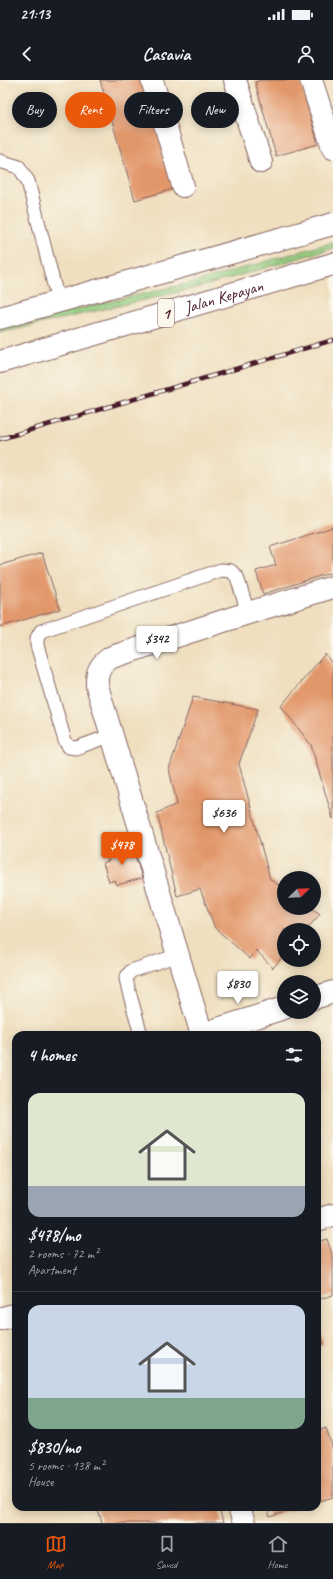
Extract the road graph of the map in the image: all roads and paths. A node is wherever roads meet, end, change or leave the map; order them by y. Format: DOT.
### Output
graph roads {
  1 [pos="152,80"];
  2 [pos="235,80"];
  3 [pos="312,80"];
  4 [pos="332,143"];
  5 [pos="0,161"];
  6 [pos="261,162"];
  7 [pos="183,186"];
  8 [pos="333,224"];
  9 [pos="333,264"];
  10 [pos="58,301"];
  11 [pos="0,318"];
  12 [pos="0,362"];
  13 [pos="333,587"];
  14 [pos="248,612"];
  15 [pos="112,735"];
  16 [pos="178,955"];
  17 [pos="333,992"];
  18 [pos="321,996"];
  19 [pos="277,1010"];
  20 [pos="140,1031"];
  21 [pos="201,1031"];
  22 [pos="214,1031"];
  23 [pos="333,1215"];
  24 [pos="321,1219"];
  25 [pos="12,1315"];
  26 [pos="0,1319"];
  27 [pos="240,1511"];
  28 [pos="244,1523"];
  1 -- 7 [label="main road"];
  2 -- 6 [label="main road"];
  3 -- 4 [label="main road"];
  5 -- 10 [label="lane"];
  8 -- 10 [label="main road, 1"];
  9 -- 12 [label="main road, Jalan Kepayan / 1"];
  10 -- 11 [label="main road, 1"];
  13 -- 14 [label="main road"];
  14 -- 15 [label="main road"];
  14 -- 15 [label="lane"];
  15 -- 16 [label="main road"];
  16 -- 20 [label="lane"];
  16 -- 21 [label="main road"];
  17 -- 18 [label="main road"];
  19 -- 22 [label="main road"];
  23 -- 24 [label="main road"];
  25 -- 26 [label="main road"];
  27 -- 28 [label="main road"];
}
